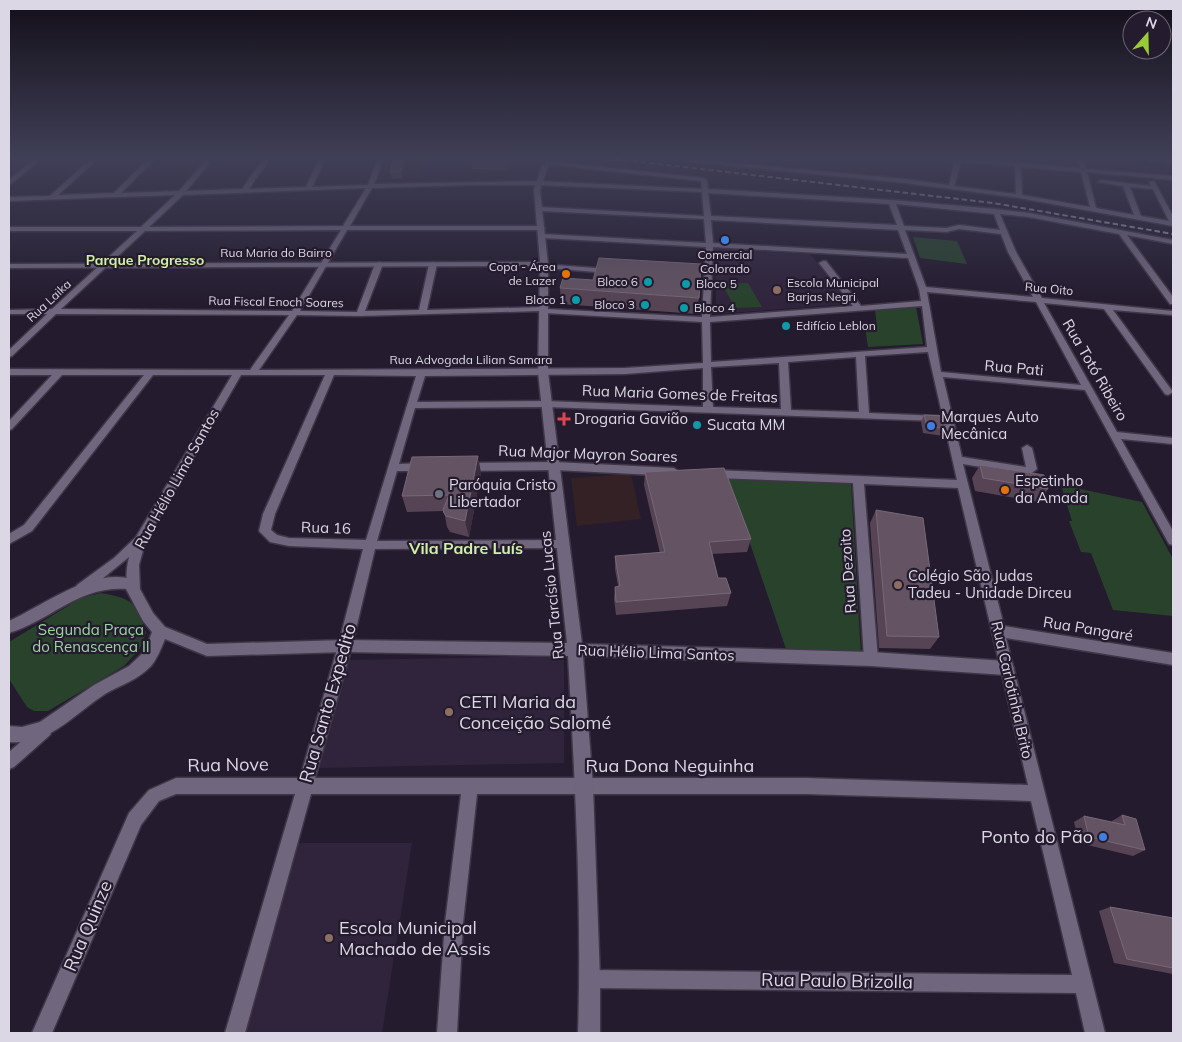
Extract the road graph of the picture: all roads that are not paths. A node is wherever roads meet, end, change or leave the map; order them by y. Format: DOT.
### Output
graph roads {
  1 [pos="167,207"];
  2 [pos="358,207"];
  3 [pos="706,207"];
  4 [pos="894,207"];
  5 [pos="940,207"];
  6 [pos="1084,207"];
  7 [pos="1134,207"];
  8 [pos="1165,207"];
  9 [pos="1093,208"];
  10 [pos="540,209"];
  11 [pos="996,212"];
  12 [pos="1138,216"];
  13 [pos="707,217"];
  14 [pos="1173,223"];
  15 [pos="902,227"];
  16 [pos="144,228"];
  17 [pos="344,228"];
  18 [pos="9,229"];
  19 [pos="1120,231"];
  20 [pos="542,232"];
  21 [pos="1004,232"];
  22 [pos="1173,242"];
  23 [pos="710,246"];
  24 [pos="912,256"];
  25 [pos="822,263"];
  26 [pos="324,264"];
  27 [pos="379,264"];
  28 [pos="433,264"];
  29 [pos="104,265"];
  30 [pos="544,265"];
  31 [pos="9,266"];
  32 [pos="622,271"];
  33 [pos="700,276"];
  34 [pos="710,277"];
  35 [pos="923,289"];
  36 [pos="1038,300"];
  37 [pos="1173,302"];
  38 [pos="925,304"];
  39 [pos="1106,306"];
  40 [pos="859,308"];
  41 [pos="544,310"];
  42 [pos="9,312"];
  43 [pos="53,312"];
  44 [pos="422,313"];
  45 [pos="1173,313"];
  46 [pos="294,314"];
  47 [pos="360,314"];
  48 [pos="706,320"];
  49 [pos="932,348"];
  50 [pos="860,353"];
  51 [pos="9,354"];
  52 [pos="783,359"];
  53 [pos="707,365"];
  54 [pos="9,372"];
  55 [pos="60,372"];
  56 [pos="238,372"];
  57 [pos="253,372"];
  58 [pos="543,372"];
  59 [pos="150,373"];
  60 [pos="331,373"];
  61 [pos="421,373"];
  62 [pos="938,374"];
  63 [pos="1088,388"];
  64 [pos="1168,392"];
  65 [pos="546,404"];
  66 [pos="412,405"];
  67 [pos="708,410"];
  68 [pos="786,413"];
  69 [pos="864,416"];
  70 [pos="947,418"];
  71 [pos="9,427"];
  72 [pos="1115,435"];
  73 [pos="1173,441"];
  74 [pos="1028,448"];
  75 [pos="957,460"];
  76 [pos="555,466"];
  77 [pos="430,467"];
  78 [pos="450,467"];
  79 [pos="392,468"];
  80 [pos="682,472"];
  81 [pos="702,473"];
  82 [pos="858,480"];
  83 [pos="963,484"];
  84 [pos="149,523"];
  85 [pos="9,540"];
  86 [pos="1173,541"];
  87 [pos="562,544"];
  88 [pos="370,545"];
  89 [pos="81,590"];
  90 [pos="134,590"];
  91 [pos="9,627"];
  92 [pos="160,631"];
  93 [pos="998,631"];
  94 [pos="345,646"];
  95 [pos="575,650"];
  96 [pos="871,659"];
  97 [pos="1173,659"];
  98 [pos="1006,668"];
  99 [pos="48,727"];
  100 [pos="9,734"];
  101 [pos="9,762"];
  102 [pos="304,784"];
  103 [pos="470,786"];
  104 [pos="584,786"];
  105 [pos="1036,793"];
  106 [pos="135,818"];
  107 [pos="590,979"];
  108 [pos="1084,984"];
  109 [pos="42,1033"];
  110 [pos="235,1033"];
  111 [pos="447,1033"];
  112 [pos="589,1033"];
  113 [pos="1095,1033"];
  1 -- 16 [label="street, Rua Laika"];
  2 -- 17 [label="street"];
  3 -- 13 [label="street"];
  4 -- 15 [label="street, Rua Carlotinha Brito"];
  5 -- 11 [label="street"];
  6 -- 9 [label="street"];
  7 -- 12 [label="street"];
  8 -- 14 [label="street"];
  9 -- 12 [label="street"];
  10 -- 13 [label="street"];
  10 -- 20 [label="street, Rua Tarcísio Lucas"];
  11 -- 19 [label="street"];
  11 -- 21 [label="street, Rua Totó Ribeiro"];
  12 -- 14 [label="street"];
  13 -- 15 [label="street"];
  13 -- 23 [label="street"];
  15 -- 21 [label="street"];
  15 -- 24 [label="street, Rua Carlotinha Brito"];
  16 -- 17 [label="street"];
  16 -- 18 [label="street"];
  16 -- 29 [label="street, Rua Laika"];
  17 -- 20 [label="street"];
  17 -- 26 [label="street"];
  19 -- 22 [label="street"];
  19 -- 37 [label="street"];
  20 -- 23 [label="street"];
  20 -- 30 [label="street, Rua Tarcísio Lucas"];
  21 -- 36 [label="street, Rua Totó Ribeiro"];
  23 -- 24 [label="street"];
  23 -- 34 [label="street"];
  24 -- 35 [label="street, Rua Carlotinha Brito"];
  25 -- 40 [label="street"];
  26 -- 27 [label="street, Rua Maria do Bairro"];
  26 -- 29 [label="street, Rua Maria do Bairro"];
  26 -- 46 [label="street"];
  27 -- 28 [label="street, Rua Maria do Bairro"];
  27 -- 47 [label="street"];
  28 -- 30 [label="street, Rua Maria do Bairro"];
  28 -- 44 [label="street"];
  29 -- 31 [label="street, Rua Maria do Bairro"];
  29 -- 43 [label="street, Rua Laika"];
  30 -- 32 [label="street, Rua Maria do Bairro"];
  30 -- 41 [label="street, Rua Tarcísio Lucas"];
  33 -- 34 [label="street"];
  34 -- 48 [label="street"];
  35 -- 36 [label="street, Rua Oito"];
  35 -- 38 [label="street, Rua Carlotinha Brito"];
  36 -- 39 [label="street, Rua Oito"];
  36 -- 63 [label="street, Rua Totó Ribeiro"];
  38 -- 40 [label="street, Rua Fiscal Enoch Soares"];
  38 -- 49 [label="street, Rua Carlotinha Brito"];
  39 -- 45 [label="street, Rua Oito"];
  39 -- 64 [label="street"];
  40 -- 48 [label="street, Rua Fiscal Enoch Soares"];
  41 -- 44 [label="street, Rua Fiscal Enoch Soares"];
  41 -- 48 [label="street, Rua Fiscal Enoch Soares"];
  41 -- 58 [label="street, Rua Tarcísio Lucas"];
  42 -- 43 [label="street, Rua Fiscal Enoch Soares"];
  43 -- 46 [label="street, Rua Fiscal Enoch Soares"];
  43 -- 51 [label="street, Rua Laika"];
  44 -- 47 [label="street, Rua Fiscal Enoch Soares"];
  46 -- 47 [label="street, Rua Fiscal Enoch Soares"];
  46 -- 57 [label="street"];
  48 -- 53 [label="street"];
  49 -- 50 [label="street, Rua Advogada Lilian Samara"];
  49 -- 62 [label="street, Rua Carlotinha Brito"];
  50 -- 52 [label="street, Rua Advogada Lilian Samara"];
  50 -- 69 [label="street"];
  52 -- 53 [label="street, Rua Advogada Lilian Samara"];
  52 -- 68 [label="street"];
  53 -- 58 [label="street, Rua Advogada Lilian Samara"];
  53 -- 67 [label="street"];
  54 -- 55 [label="street, Rua Advogada Lilian Samara"];
  55 -- 59 [label="street, Rua Advogada Lilian Samara"];
  55 -- 71 [label="street"];
  56 -- 57 [label="street, Rua Advogada Lilian Samara"];
  56 -- 59 [label="street, Rua Advogada Lilian Samara"];
  56 -- 84 [label="street, Rua Hélio Lima Santos"];
  57 -- 60 [label="street, Rua Advogada Lilian Samara"];
  58 -- 61 [label="street, Rua Advogada Lilian Samara"];
  58 -- 65 [label="street, Rua Tarcísio Lucas"];
  59 -- 85 [label="street"];
  60 -- 61 [label="street, Rua Advogada Lilian Samara"];
  60 -- 88 [label="street, Rua 16"];
  61 -- 66 [label="street, Rua Santo Expedito"];
  62 -- 63 [label="street, Rua Pati"];
  62 -- 70 [label="street, Rua Carlotinha Brito"];
  63 -- 72 [label="street, Rua Totó Ribeiro"];
  65 -- 66 [label="street, Rua Maria Gomes de Freitas"];
  65 -- 67 [label="street, Rua Maria Gomes de Freitas"];
  65 -- 76 [label="street, Rua Tarcísio Lucas"];
  66 -- 79 [label="street, Rua Santo Expedito"];
  67 -- 68 [label="street, Rua Maria Gomes de Freitas"];
  68 -- 69 [label="street, Rua Maria Gomes de Freitas"];
  69 -- 70 [label="street, Rua Maria Gomes de Freitas"];
  70 -- 75 [label="street, Rua Carlotinha Brito"];
  72 -- 73 [label="street"];
  72 -- 86 [label="street, Rua Totó Ribeiro"];
  74 -- 75 [label="street"];
  75 -- 83 [label="street, Rua Carlotinha Brito"];
  76 -- 78 [label="street, Rua Major Mayron Soares"];
  76 -- 80 [label="street, Rua Major Mayron Soares"];
  76 -- 87 [label="street, Rua Tarcísio Lucas"];
  77 -- 79 [label="street"];
  79 -- 88 [label="street, Rua Santo Expedito"];
  81 -- 82 [label="street"];
  82 -- 83 [label="street"];
  82 -- 96 [label="street, Rua Dezoito"];
  83 -- 93 [label="street, Rua Carlotinha Brito"];
  84 -- 89 [label="street"];
  84 -- 90 [label="street, Rua Hélio Lima Santos"];
  87 -- 88 [label="street, Rua 16"];
  87 -- 95 [label="street, Rua Tarcísio Lucas"];
  88 -- 94 [label="street, Rua Santo Expedito"];
  89 -- 90 [label="street"];
  89 -- 91 [label="street"];
  90 -- 92 [label="street"];
  92 -- 94 [label="street, Rua Hélio Lima Santos"];
  92 -- 99 [label="street"];
  93 -- 97 [label="street, Rua Pangaré"];
  93 -- 98 [label="street, Rua Carlotinha Brito"];
  94 -- 95 [label="street, Rua Hélio Lima Santos"];
  94 -- 102 [label="street, Rua Santo Expedito"];
  95 -- 96 [label="street, Rua Hélio Lima Santos"];
  95 -- 104 [label="street, Rua Tarcísio Lucas"];
  96 -- 98 [label="street, Rua Hélio Lima Santos"];
  98 -- 105 [label="street, Rua Carlotinha Brito"];
  99 -- 100 [label="street"];
  99 -- 101 [label="street"];
  102 -- 103 [label="street, Rua Dona Neguinha"];
  102 -- 106 [label="street, Rua Nove"];
  102 -- 110 [label="street, Rua Santo Expedito"];
  103 -- 104 [label="street, Rua Dona Neguinha"];
  103 -- 111 [label="street"];
  104 -- 105 [label="street, Rua Dona Neguinha"];
  104 -- 107 [label="street, Rua Tarcísio Lucas"];
  105 -- 108 [label="street, Rua Carlotinha Brito"];
  106 -- 109 [label="street, Rua Quinze"];
  107 -- 108 [label="street, Rua Paulo Brizolla"];
  107 -- 112 [label="street, Rua Tarcísio Lucas"];
  108 -- 113 [label="street, Rua Carlotinha Brito"];
}
